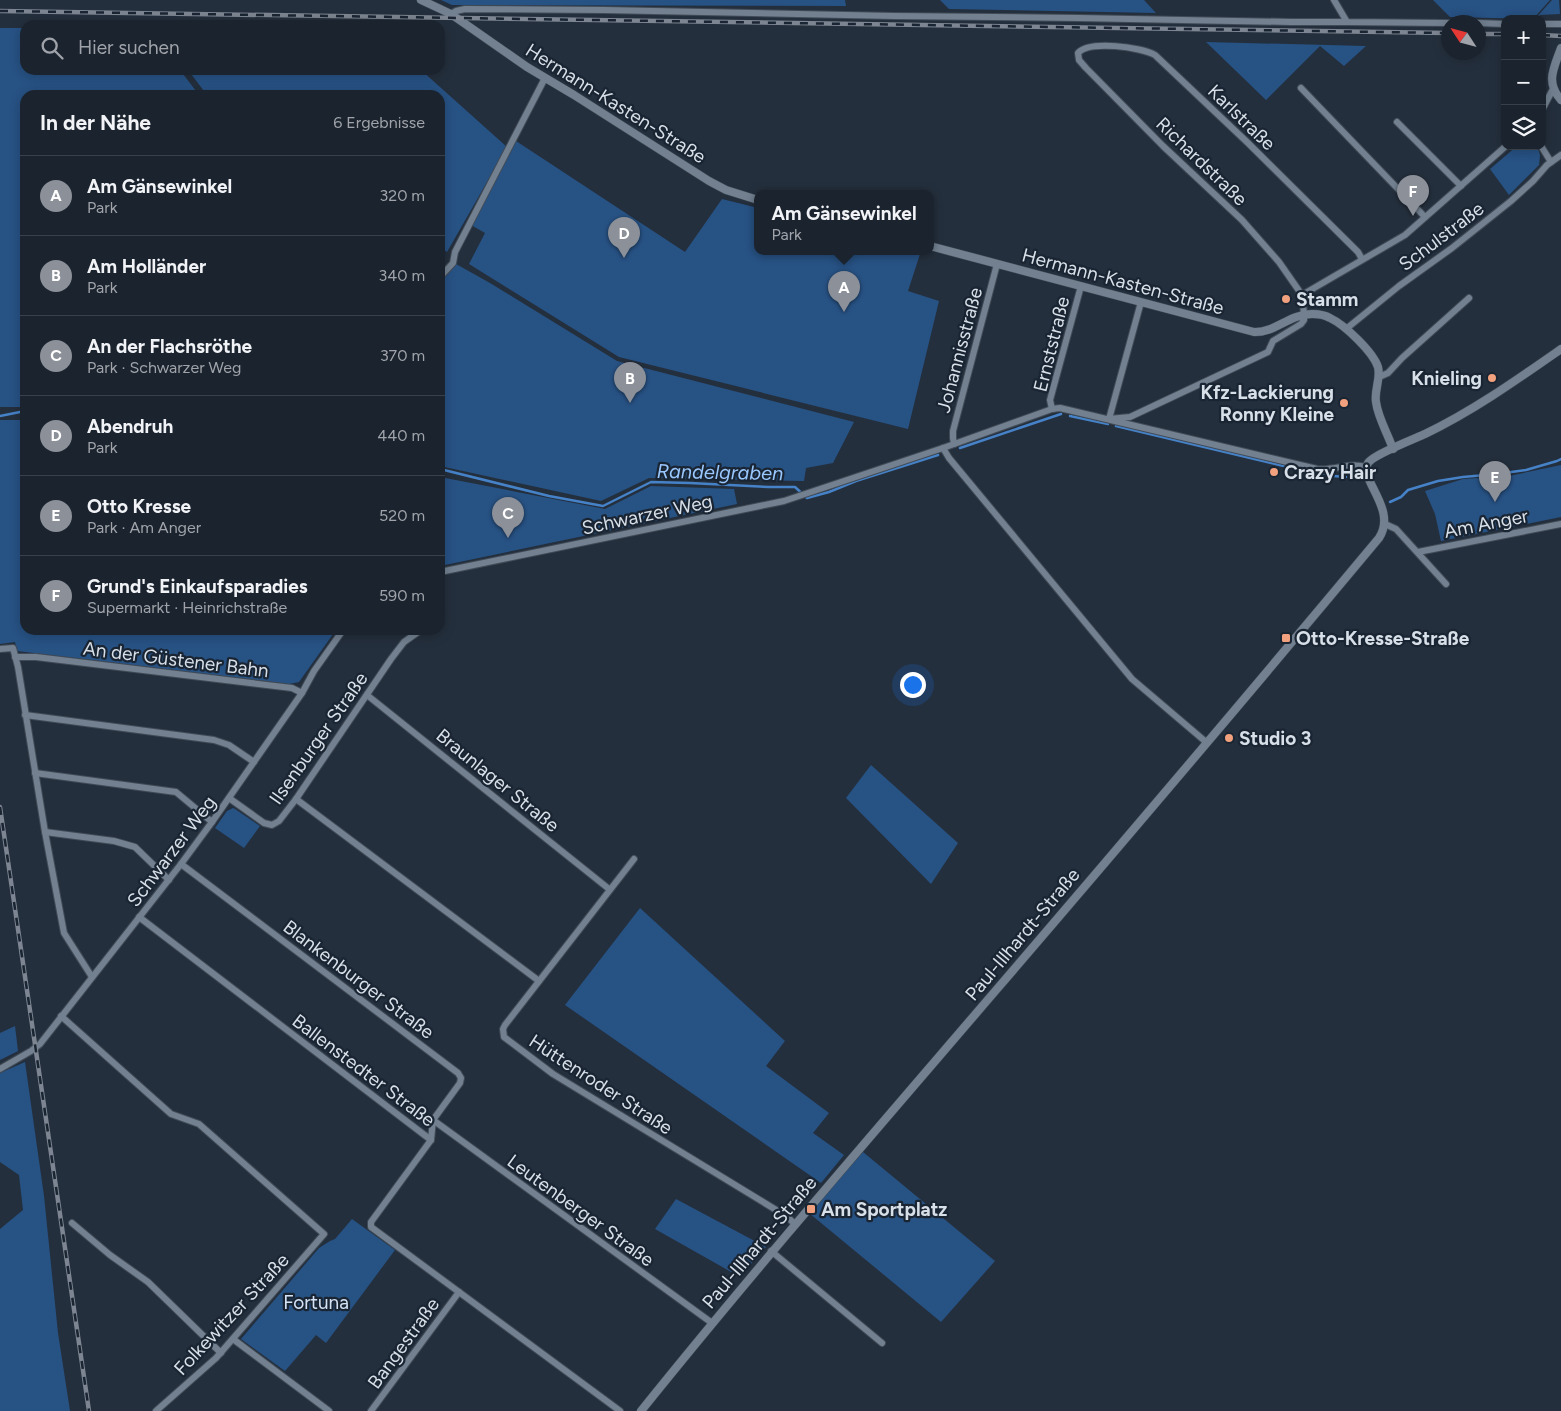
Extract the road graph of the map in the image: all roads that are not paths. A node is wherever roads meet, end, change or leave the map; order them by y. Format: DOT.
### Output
graph roads {
  1 [pos="421,0"];
  2 [pos="1334,0"];
  3 [pos="451,14"];
  4 [pos="1347,22"];
  5 [pos="1441,23"];
  6 [pos="1486,24"];
  7 [pos="1501,24"];
  8 [pos="1546,24"];
  9 [pos="1561,24"];
  10 [pos="1561,48"];
  11 [pos="1078,54"];
  12 [pos="545,78"];
  13 [pos="1301,88"];
  14 [pos="1553,89"];
  15 [pos="1561,100"];
  16 [pos="1545,105"];
  17 [pos="1397,122"];
  18 [pos="1502,150"];
  19 [pos="1543,150"];
  20 [pos="1561,155"];
  21 [pos="1551,162"];
  22 [pos="1461,186"];
  23 [pos="754,199"];
  24 [pos="1425,217"];
  25 [pos="934,247"];
  26 [pos="1362,259"];
  27 [pos="997,264"];
  28 [pos="445,272"];
  29 [pos="1081,286"];
  30 [pos="1302,295"];
  31 [pos="1469,298"];
  32 [pos="1141,302"];
  33 [pos="1304,314"];
  34 [pos="1346,329"];
  35 [pos="1268,330"];
  36 [pos="1273,341"];
  37 [pos="1561,349"];
  38 [pos="1379,377"];
  39 [pos="1052,409"];
  40 [pos="1109,419"];
  41 [pos="954,444"];
  42 [pos="942,448"];
  43 [pos="1394,449"];
  44 [pos="1366,466"];
  45 [pos="1385,524"];
  46 [pos="1561,524"];
  47 [pos="1418,552"];
  48 [pos="445,571"];
  49 [pos="1446,584"];
  50 [pos="339,635"];
  51 [pos="414,635"];
  52 [pos="0,649"];
  53 [pos="15,657"];
  54 [pos="302,693"];
  55 [pos="367,695"];
  56 [pos="25,715"];
  57 [pos="1206,742"];
  58 [pos="254,762"];
  59 [pos="35,773"];
  60 [pos="229,798"];
  61 [pos="296,799"];
  62 [pos="212,822"];
  63 [pos="45,832"];
  64 [pos="634,859"];
  65 [pos="181,864"];
  66 [pos="169,880"];
  67 [pos="610,889"];
  68 [pos="139,917"];
  69 [pos="92,977"];
  70 [pos="539,981"];
  71 [pos="61,1016"];
  72 [pos="0,1068"];
  73 [pos="433,1120"];
  74 [pos="432,1140"];
  75 [pos="72,1223"];
  76 [pos="795,1224"];
  77 [pos="771,1251"];
  78 [pos="459,1292"];
  79 [pos="712,1323"];
  80 [pos="233,1339"];
  81 [pos="882,1343"];
  82 [pos="221,1353"];
  83 [pos="156,1411"];
  84 [pos="329,1411"];
  85 [pos="372,1411"];
  86 [pos="620,1411"];
  87 [pos="641,1411"];
  1 -- 3 [label="street, Hermann-Kasten-Straße"];
  2 -- 4 [label="street"];
  3 -- 4 [label="street"];
  3 -- 12 [label="street, Hermann-Kasten-Straße"];
  4 -- 5 [label="street"];
  6 -- 7 [label="street"];
  8 -- 9 [label="street"];
  10 -- 14 [label="street"];
  11 -- 26 [label="street, Karlstraße"];
  11 -- 30 [label="street, Richardstraße"];
  12 -- 23 [label="street, Hermann-Kasten-Straße"];
  12 -- 28 [label="street"];
  13 -- 24 [label="street"];
  14 -- 15 [label="street"];
  14 -- 16 [label="street"];
  17 -- 22 [label="street"];
  18 -- 22 [label="street"];
  19 -- 21 [label="street"];
  20 -- 21 [label="street, Schulstraße"];
  21 -- 34 [label="street, Schulstraße"];
  22 -- 24 [label="street"];
  24 -- 26 [label="street"];
  25 -- 27 [label="street, Hermann-Kasten-Straße"];
  26 -- 30 [label="street"];
  27 -- 29 [label="street, Hermann-Kasten-Straße"];
  27 -- 41 [label="street, Johannisstraße"];
  29 -- 32 [label="street, Hermann-Kasten-Straße"];
  29 -- 39 [label="street, Ernststraße"];
  30 -- 33 [label="street"];
  31 -- 38 [label="street"];
  32 -- 35 [label="street, Hermann-Kasten-Straße"];
  32 -- 40 [label="street"];
  33 -- 34 [label="street"];
  33 -- 35 [label="street, Hermann-Kasten-Straße"];
  33 -- 36 [label="street"];
  34 -- 38 [label="street"];
  35 -- 36 [label="street"];
  36 -- 40 [label="street"];
  37 -- 43 [label="street"];
  38 -- 43 [label="street"];
  39 -- 40 [label="street"];
  39 -- 41 [label="street, Schwarzer Weg"];
  40 -- 44 [label="street"];
  41 -- 42 [label="street, Schwarzer Weg"];
  42 -- 48 [label="street, Schwarzer Weg"];
  42 -- 57 [label="street"];
  43 -- 44 [label="street"];
  44 -- 45 [label="street"];
  45 -- 47 [label="street, Am Anger"];
  45 -- 57 [label="street, Paul-Illhardt-Straße"];
  46 -- 47 [label="street, Am Anger"];
  47 -- 49 [label="street, Am Anger"];
  50 -- 54 [label="street, Schwarzer Weg"];
  51 -- 55 [label="street, Ilsenburger Straße"];
  52 -- 53 [label="street"];
  53 -- 54 [label="street, An der Güstener Bahn"];
  53 -- 56 [label="street"];
  54 -- 58 [label="street, Schwarzer Weg"];
  55 -- 61 [label="street, Ilsenburger Straße"];
  55 -- 67 [label="street, Braunlager Straße"];
  56 -- 58 [label="street"];
  56 -- 59 [label="street"];
  57 -- 76 [label="street, Paul-Illhardt-Straße"];
  58 -- 60 [label="street, Schwarzer Weg"];
  59 -- 62 [label="street"];
  59 -- 63 [label="street"];
  60 -- 61 [label="street, Ilsenburger Straße"];
  60 -- 62 [label="street, Schwarzer Weg"];
  61 -- 70 [label="street"];
  62 -- 65 [label="street, Schwarzer Weg"];
  63 -- 66 [label="street"];
  63 -- 69 [label="street"];
  64 -- 67 [label="street, Hüttenroder Straße"];
  65 -- 66 [label="street, Schwarzer Weg"];
  65 -- 73 [label="street, Blankenburger Straße"];
  66 -- 68 [label="street, Schwarzer Weg"];
  67 -- 70 [label="street, Hüttenroder Straße"];
  68 -- 69 [label="street, Schwarzer Weg"];
  68 -- 74 [label="street, Ballenstedter Straße"];
  69 -- 71 [label="street, Schwarzer Weg"];
  70 -- 76 [label="street, Hüttenroder Straße"];
  71 -- 72 [label="street, Schwarzer Weg"];
  71 -- 80 [label="street, Folkewitzer Straße"];
  73 -- 74 [label="street"];
  73 -- 79 [label="street, Leutenberger Straße"];
  74 -- 78 [label="street, Ballenstedter Straße"];
  75 -- 82 [label="street"];
  76 -- 77 [label="street, Paul-Illhardt-Straße"];
  77 -- 79 [label="street, Paul-Illhardt-Straße"];
  77 -- 81 [label="street"];
  78 -- 85 [label="street, Bangestraße"];
  78 -- 86 [label="street, Ballenstedter Straße"];
  79 -- 87 [label="street, Paul-Illhardt-Straße"];
  80 -- 82 [label="street, Folkewitzer Straße"];
  80 -- 84 [label="street"];
  82 -- 83 [label="street, Folkewitzer Straße"];
}
